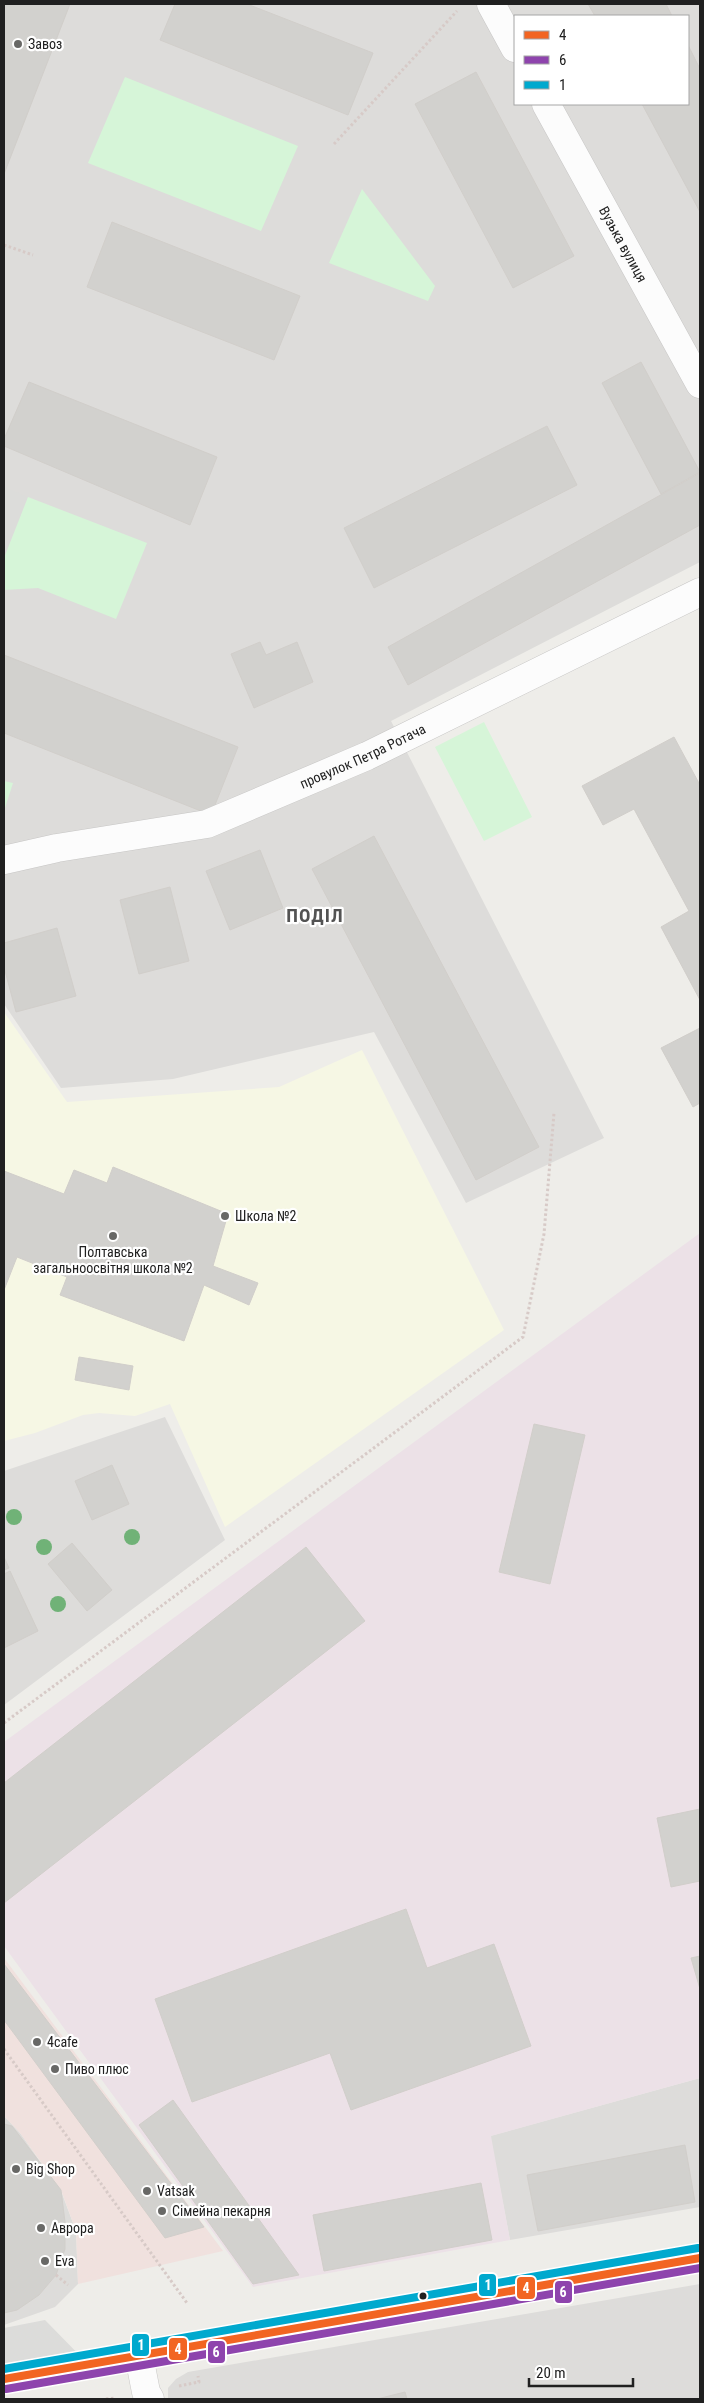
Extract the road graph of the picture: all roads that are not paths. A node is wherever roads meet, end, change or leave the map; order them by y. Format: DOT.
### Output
graph roads {
  1 [pos="491,4"];
  2 [pos="514,46"];
  3 [pos="547,105"];
  4 [pos="700,384"];
  5 [pos="700,592"];
  6 [pos="4,860"];
  7 [pos="700,2258"];
  8 [pos="138,2356"];
  9 [pos="4,2379"];
  10 [pos="150,2399"];
  1 -- 2 [label="street"];
  3 -- 4 [label="street, Вузька вулиця"];
  5 -- 6 [label="street, провулок Петра Ротача"];
  7 -- 8 [label="main road"];
  8 -- 9 [label="main road"];
  8 -- 10 [label="street"];
}
